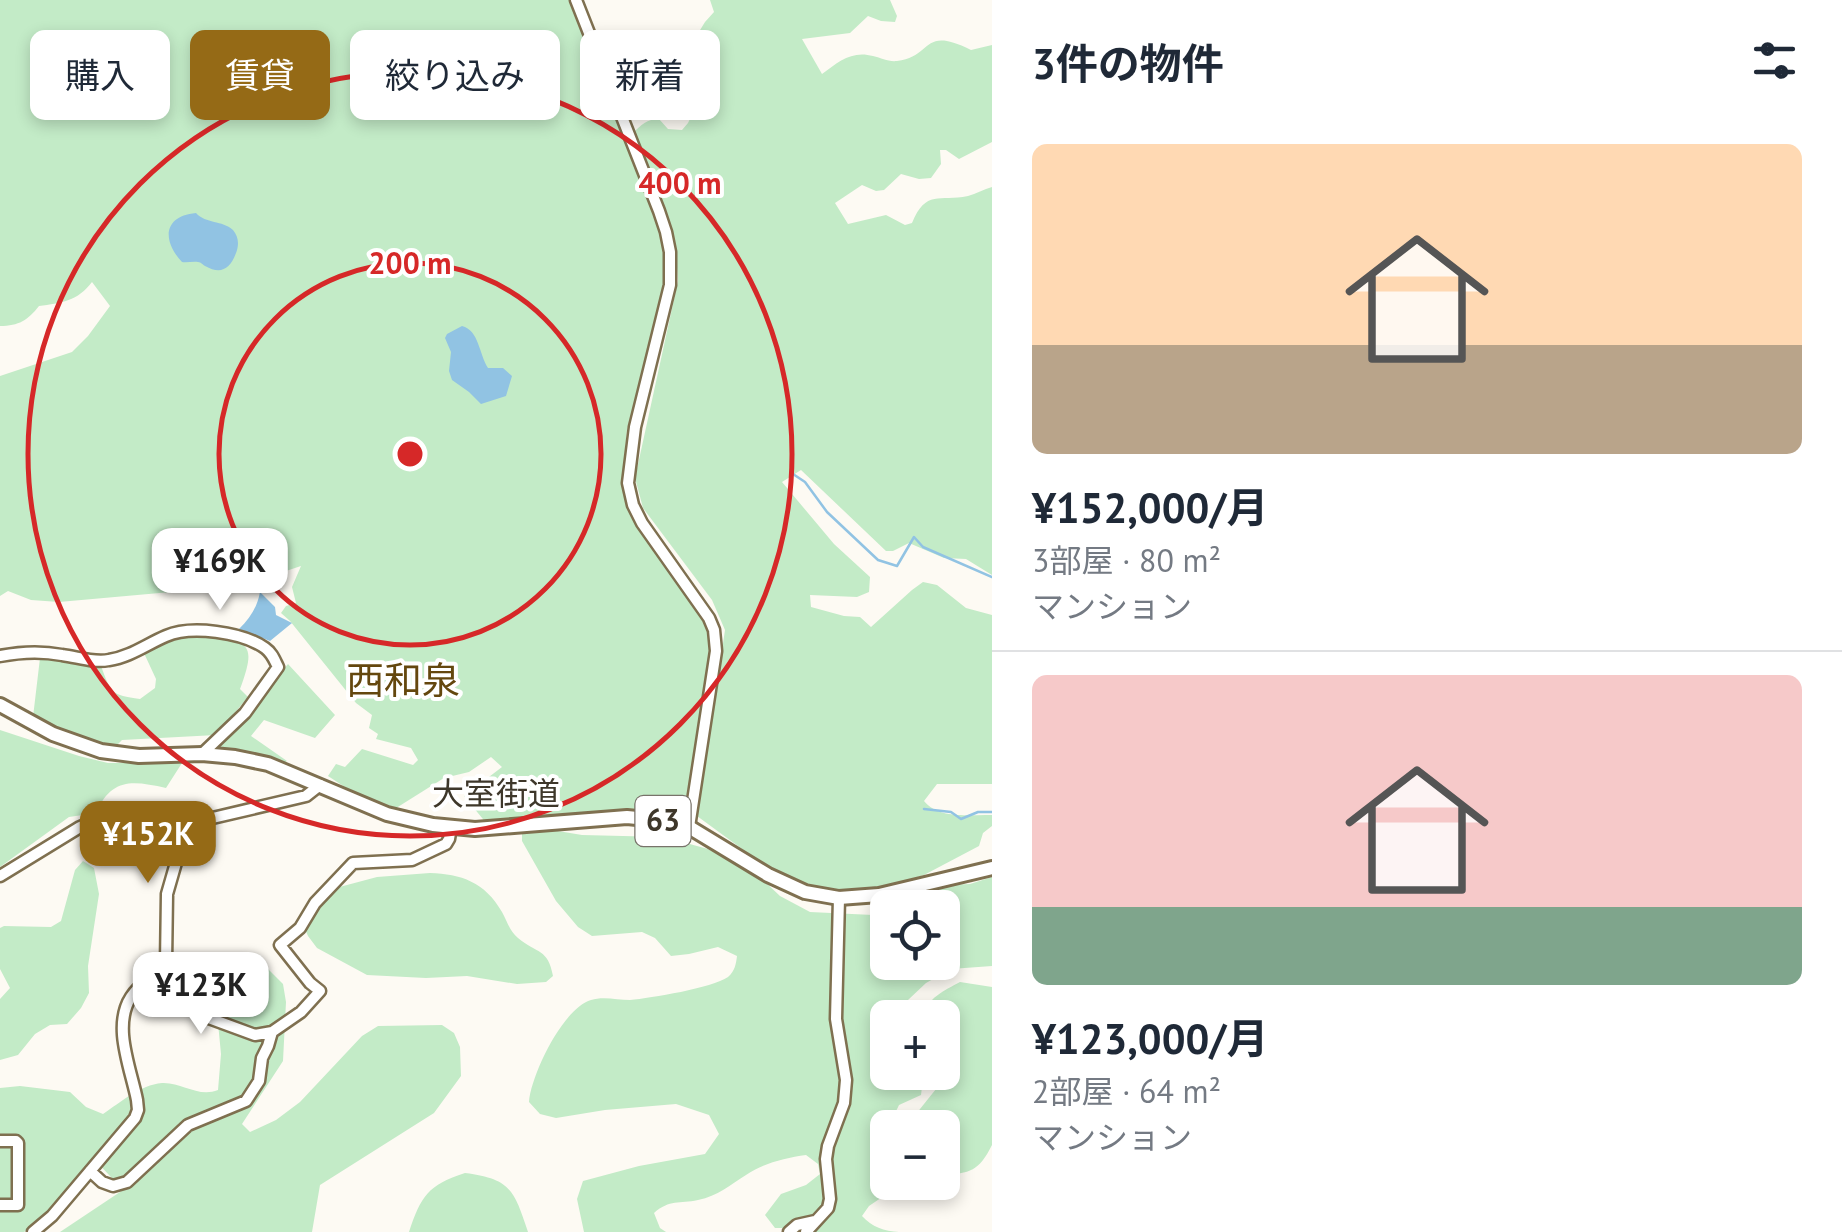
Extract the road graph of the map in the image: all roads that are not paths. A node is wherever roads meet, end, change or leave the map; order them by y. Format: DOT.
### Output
graph roads {
  1 [pos="576,0"];
  2 [pos="0,656"];
  3 [pos="0,705"];
  4 [pos="202,754"];
  5 [pos="320,786"];
  6 [pos="188,821"];
  7 [pos="451,827"];
  8 [pos="689,828"];
  9 [pos="992,868"];
  10 [pos="0,876"];
  11 [pos="838,898"];
  12 [pos="166,963"];
  13 [pos="272,1032"];
  14 [pos="0,1141"];
  15 [pos="90,1171"];
  16 [pos="0,1205"];
  17 [pos="816,1221"];
  18 [pos="32,1232"];
  19 [pos="789,1232"];
  20 [pos="806,1232"];
  1 -- 8 [label="street"];
  2 -- 4 [label="street"];
  3 -- 4 [label="main road, 大室街道 / 63"];
  4 -- 5 [label="main road, 大室街道 / 63"];
  5 -- 6 [label="street"];
  5 -- 7 [label="main road, 大室街道 / 63"];
  6 -- 10 [label="street"];
  6 -- 12 [label="street"];
  7 -- 8 [label="main road, 大室街道 / 63"];
  7 -- 13 [label="street"];
  8 -- 11 [label="main road, 大室街道 / 63"];
  9 -- 11 [label="main road, 大室街道 / 63"];
  11 -- 17 [label="street"];
  12 -- 13 [label="street"];
  12 -- 15 [label="street"];
  13 -- 15 [label="street"];
  14 -- 16 [label="street"];
  15 -- 18 [label="street"];
  17 -- 19 [label="street"];
  17 -- 20 [label="street"];
}
